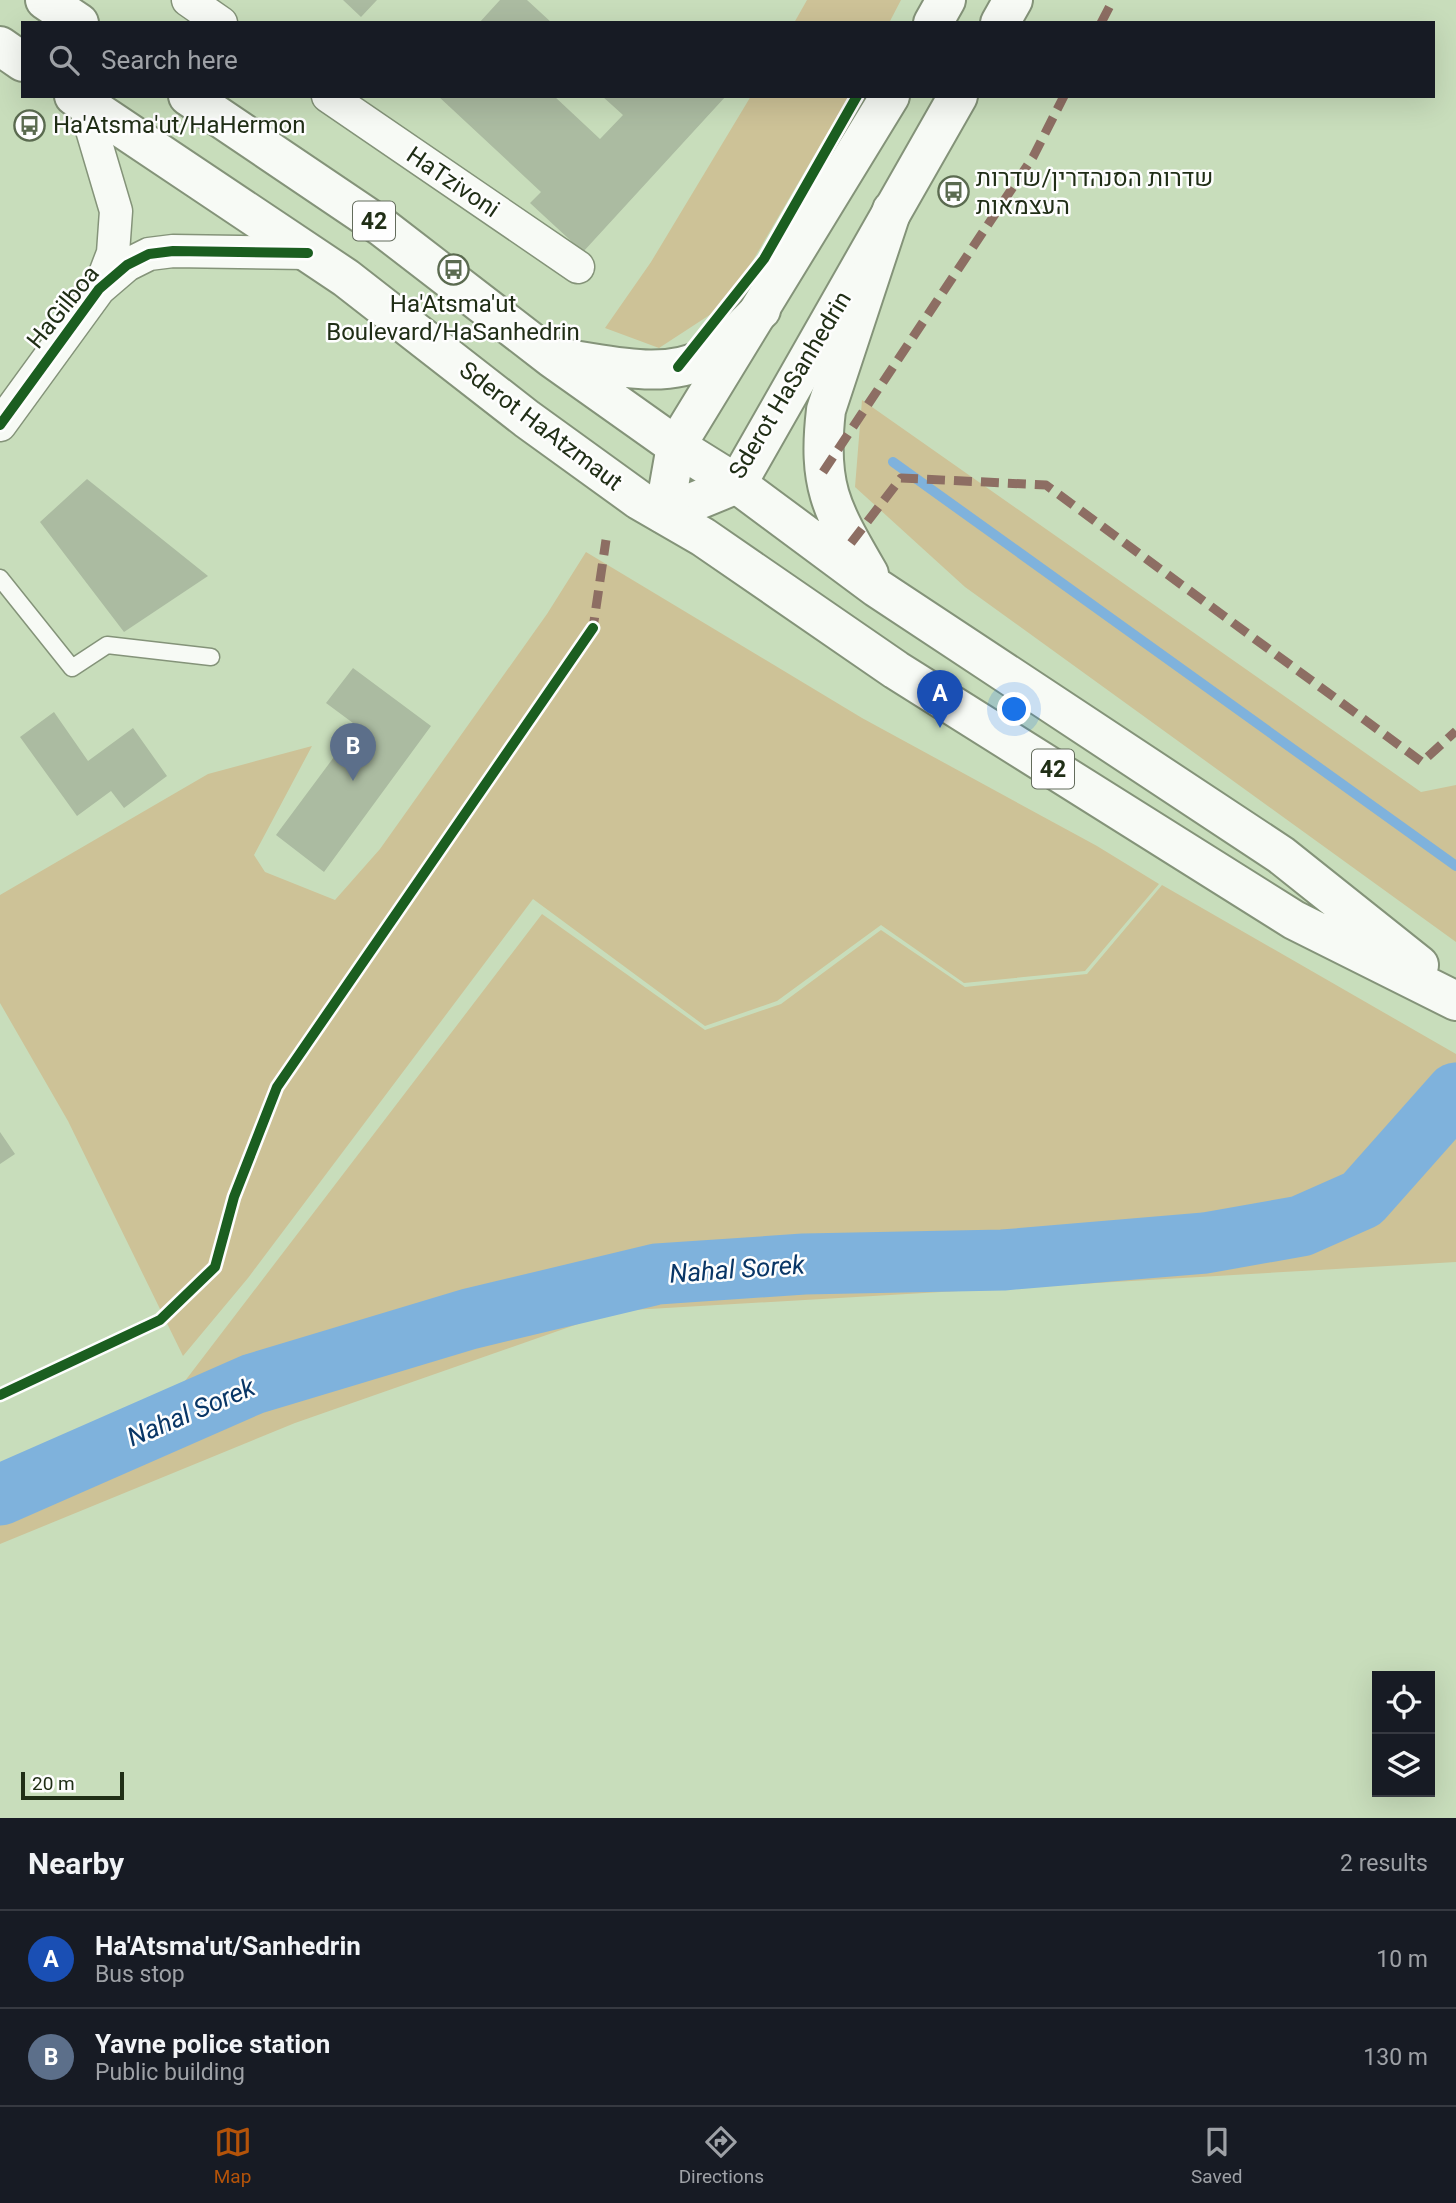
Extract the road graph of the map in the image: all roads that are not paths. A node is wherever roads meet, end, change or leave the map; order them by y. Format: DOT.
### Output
graph roads {
  1 [pos="45,0"];
  2 [pos="188,0"];
  3 [pos="946,0"];
  4 [pos="1013,0"];
  5 [pos="76,21"];
  6 [pos="218,21"];
  7 [pos="934,21"];
  8 [pos="1001,21"];
  9 [pos="0,47"];
  10 [pos="21,61"];
  11 [pos="191,98"];
  12 [pos="331,98"];
  13 [pos="889,98"];
  14 [pos="957,98"];
  15 [pos="79,99"];
  16 [pos="892,210"];
  17 [pos="308,253"];
  18 [pos="578,267"];
  19 [pos="99,289"];
  20 [pos="761,310"];
  21 [pos="552,358"];
  22 [pos="0,425"];
  23 [pos="676,446"];
  24 [pos="737,484"];
  25 [pos="664,514"];
  26 [pos="0,578"];
  27 [pos="877,588"];
  28 [pos="211,657"];
  29 [pos="1456,994"];
  30 [pos="1456,1001"];
  1 -- 5 [label="main road"];
  2 -- 6 [label="street"];
  3 -- 7 [label="main road"];
  4 -- 8 [label="main road"];
  9 -- 10 [label="main road"];
  11 -- 21 [label="main road, 42"];
  12 -- 18 [label="street, HaTzivoni"];
  13 -- 20 [label="main road"];
  14 -- 16 [label="main road, Sderot HaSanhedrin"];
  15 -- 17 [label="main road, Sderot HaAtzmaut / 42"];
  15 -- 19 [label="street, HaGilboa"];
  16 -- 24 [label="main road, Sderot HaSanhedrin"];
  16 -- 27 [label="main road"];
  17 -- 19 [label="street, HaGilboa"];
  17 -- 25 [label="main road, Sderot HaAtzmaut / 42"];
  19 -- 22 [label="street, HaGilboa"];
  20 -- 21 [label="main road"];
  20 -- 23 [label="main road"];
  21 -- 23 [label="main road, 42"];
  23 -- 24 [label="main road, 42"];
  23 -- 25 [label="main road"];
  24 -- 25 [label="main road, Sderot HaSanhedrin"];
  24 -- 27 [label="main road, 42"];
  25 -- 30 [label="main road, 42"];
  26 -- 28 [label="lane"];
  27 -- 29 [label="main road, 42"];
}
